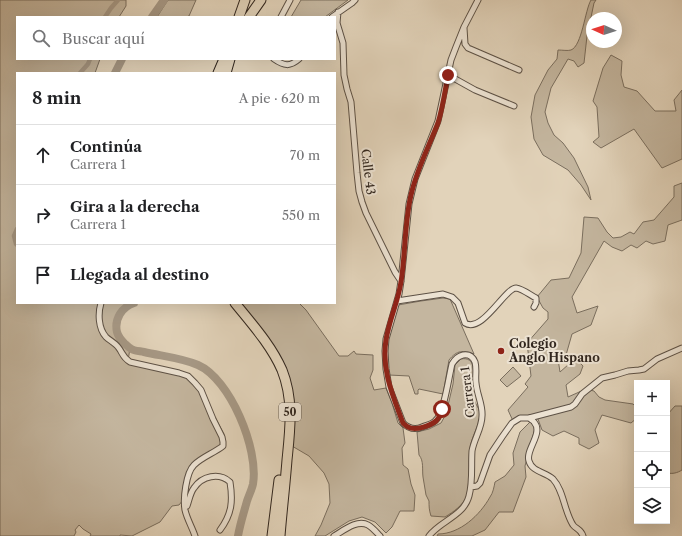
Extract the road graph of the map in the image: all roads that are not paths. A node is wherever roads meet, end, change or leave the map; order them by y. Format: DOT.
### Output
graph roads {
  1 [pos="246,0"];
  2 [pos="261,0"];
  3 [pos="290,0"];
  4 [pos="355,0"];
  5 [pos="478,0"];
  6 [pos="338,12"];
  7 [pos="239,16"];
  8 [pos="250,16"];
  9 [pos="282,16"];
  10 [pos="333,16"];
  11 [pos="464,27"];
  12 [pos="338,32"];
  13 [pos="224,60"];
  14 [pos="230,60"];
  15 [pos="276,60"];
  16 [pos="298,60"];
  17 [pos="519,70"];
  18 [pos="218,72"];
  19 [pos="226,72"];
  20 [pos="448,75"];
  21 [pos="514,106"];
  22 [pos="401,281"];
  23 [pos="397,301"];
  24 [pos="101,304"];
  25 [pos="231,304"];
  26 [pos="236,304"];
  27 [pos="534,306"];
  28 [pos="682,348"];
  29 [pos="532,420"];
  30 [pos="471,487"];
  31 [pos="185,509"];
  32 [pos="220,530"];
  33 [pos="278,535"];
  34 [pos="195,536"];
  35 [pos="334,536"];
  36 [pos="380,536"];
  37 [pos="429,536"];
  38 [pos="583,536"];
  1 -- 7 [label="highway"];
  2 -- 8 [label="highway"];
  3 -- 9 [label="street"];
  4 -- 6 [label="street"];
  5 -- 11 [label="street, Carrera 1"];
  6 -- 10 [label="street"];
  6 -- 12 [label="street, Calle 43"];
  11 -- 17 [label="street"];
  11 -- 20 [label="street, Carrera 1"];
  12 -- 22 [label="street, Calle 43"];
  13 -- 18 [label="highway"];
  14 -- 19 [label="highway"];
  15 -- 16 [label="street"];
  20 -- 21 [label="street"];
  20 -- 22 [label="street, Carrera 1"];
  22 -- 23 [label="street, Carrera 1"];
  23 -- 27 [label="street"];
  23 -- 30 [label="street, Carrera 1"];
  24 -- 31 [label="street"];
  25 -- 33 [label="highway, 50"];
  26 -- 33 [label="highway, 50"];
  28 -- 29 [label="street"];
  29 -- 30 [label="street"];
  29 -- 38 [label="street"];
  30 -- 37 [label="street, Carrera 1"];
  31 -- 32 [label="street"];
  31 -- 34 [label="street"];
  35 -- 36 [label="street"];
}
